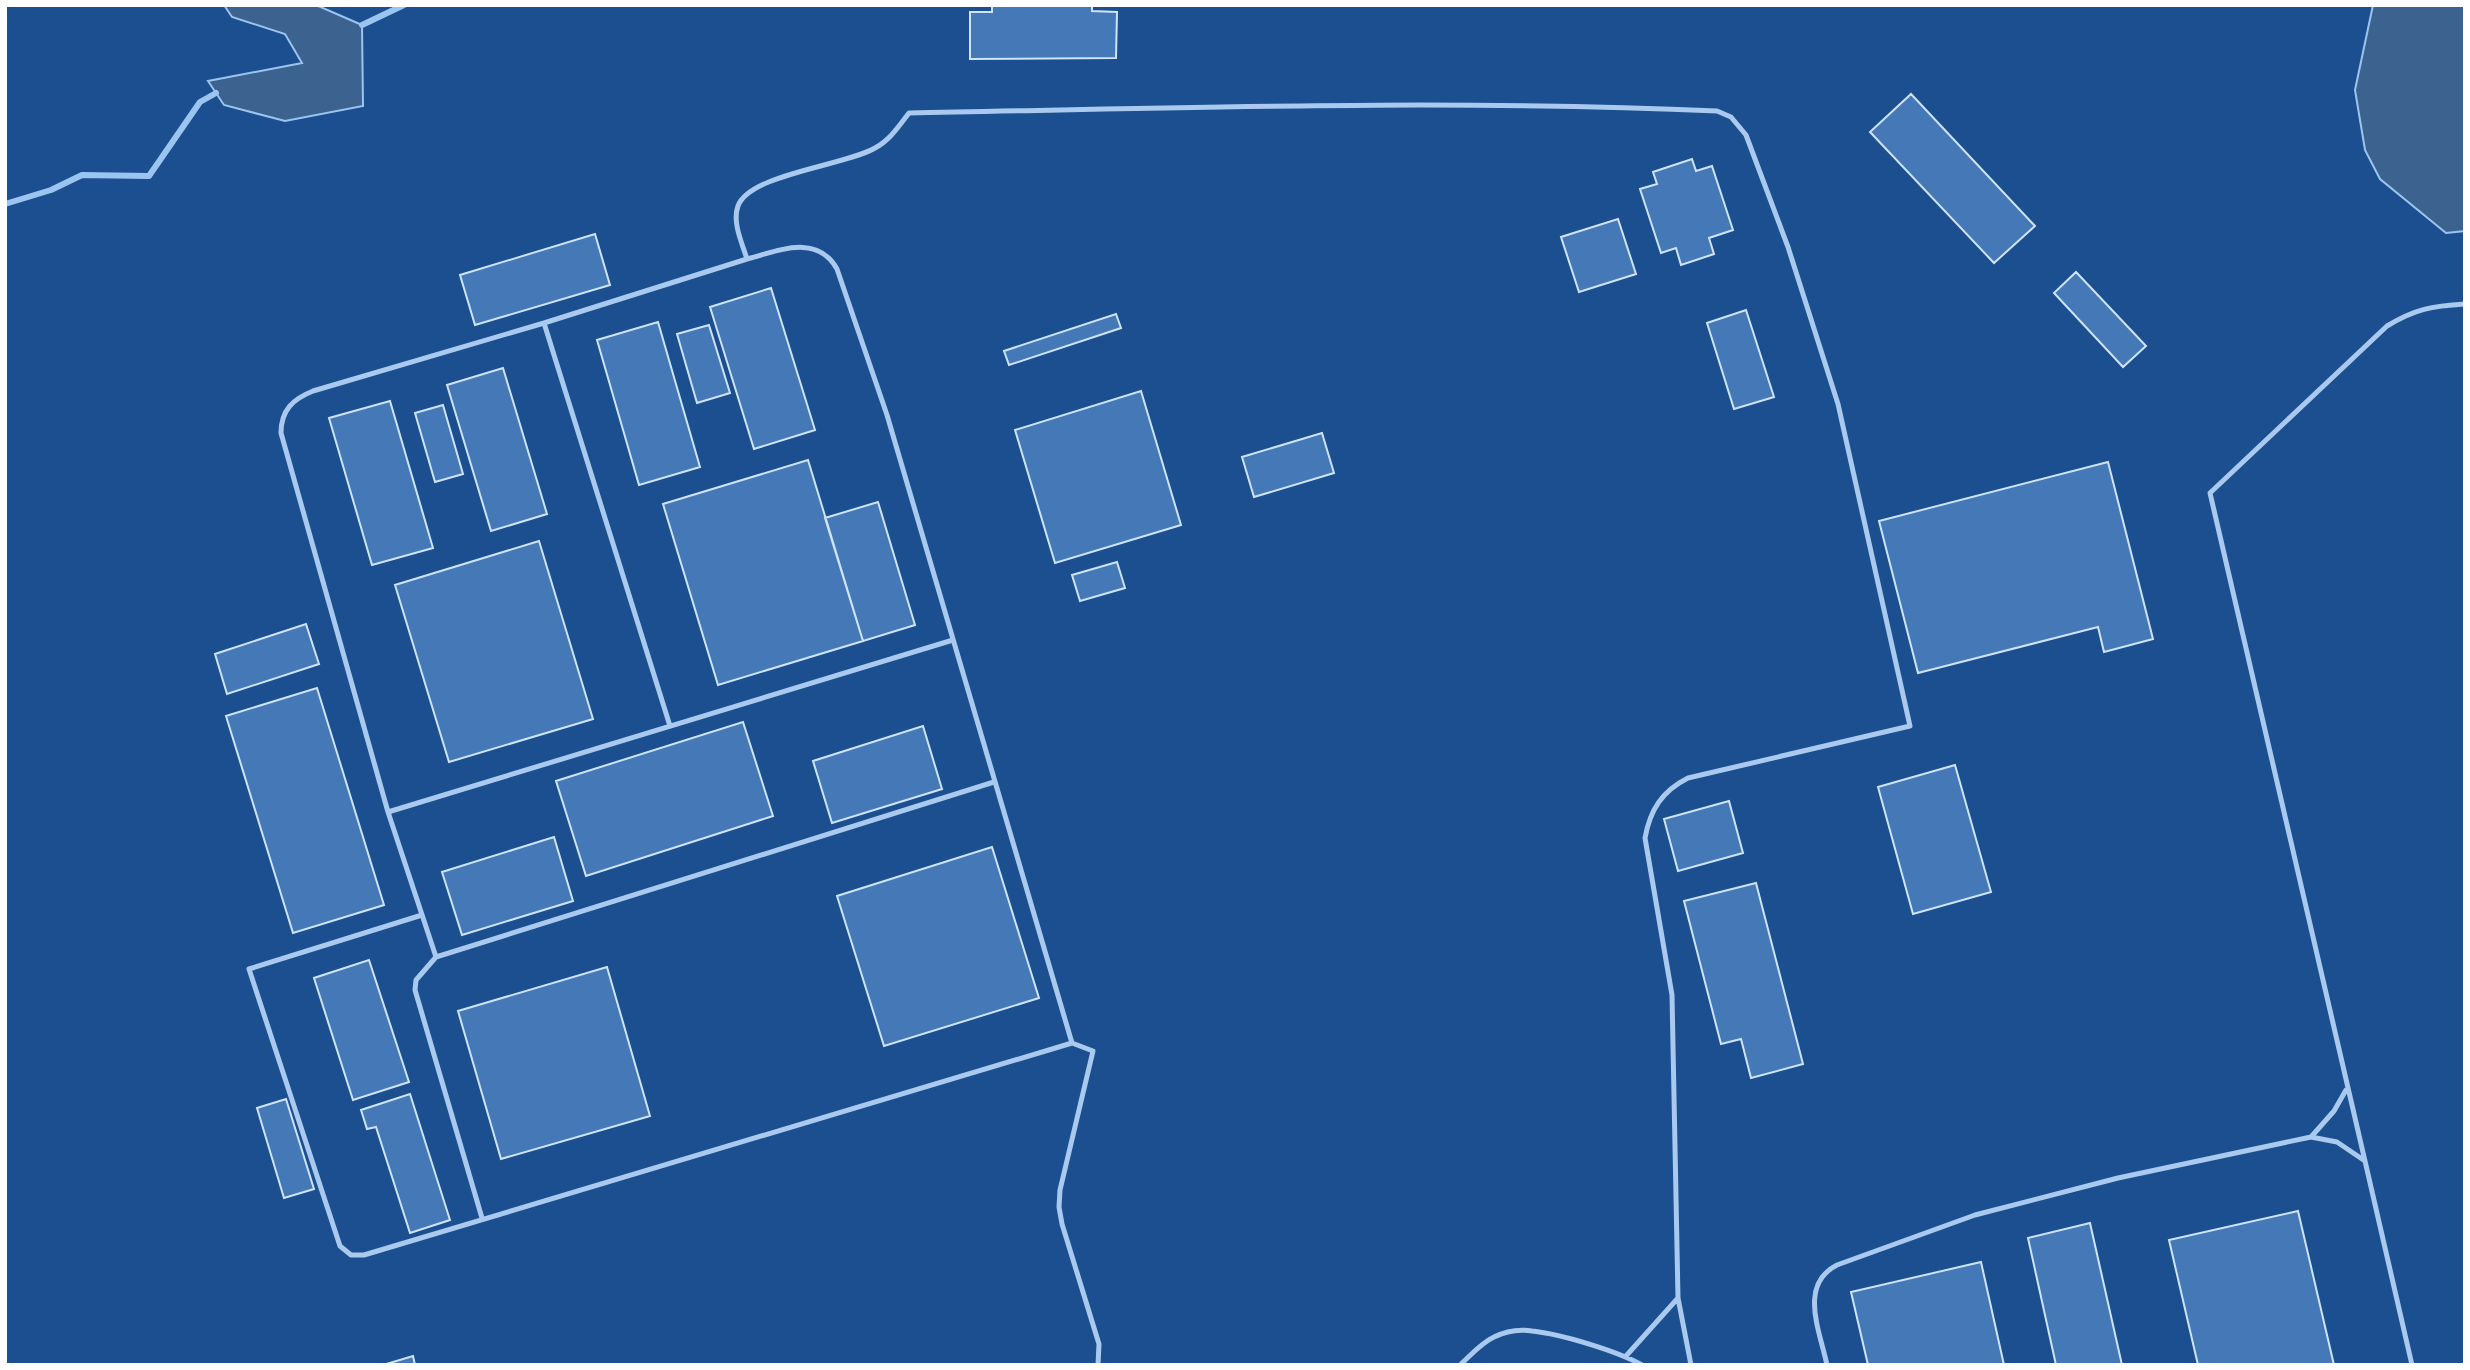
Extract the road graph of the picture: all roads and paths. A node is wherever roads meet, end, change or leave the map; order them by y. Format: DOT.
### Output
graph roads {
  1 [pos="747,259"];
  2 [pos="2465,304"];
  3 [pos="544,323"];
  4 [pos="953,640"];
  5 [pos="670,726"];
  6 [pos="994,782"];
  7 [pos="388,811"];
  8 [pos="422,915"];
  9 [pos="436,957"];
  10 [pos="1072,1043"];
  11 [pos="2346,1090"];
  12 [pos="2311,1137"];
  13 [pos="2365,1161"];
  14 [pos="482,1218"];
  15 [pos="1678,1298"];
  16 [pos="1626,1356"];
  17 [pos="1098,1365"];
  18 [pos="1460,1365"];
  19 [pos="1642,1365"];
  20 [pos="1691,1365"];
  21 [pos="1827,1365"];
  22 [pos="2412,1365"];
  1 -- 3 [label="lane"];
  1 -- 4 [label="lane"];
  1 -- 15 [label="lane"];
  2 -- 11 [label="lane"];
  3 -- 5 [label="lane"];
  3 -- 7 [label="lane"];
  4 -- 5 [label="lane"];
  4 -- 6 [label="lane"];
  5 -- 7 [label="lane"];
  6 -- 9 [label="lane"];
  6 -- 10 [label="lane"];
  7 -- 8 [label="lane"];
  8 -- 9 [label="lane"];
  8 -- 14 [label="lane"];
  9 -- 14 [label="lane"];
  10 -- 14 [label="lane"];
  10 -- 17 [label="lane"];
  11 -- 12 [label="lane"];
  11 -- 13 [label="lane"];
  12 -- 13 [label="lane"];
  12 -- 21 [label="lane"];
  13 -- 22 [label="lane"];
  15 -- 16 [label="lane"];
  15 -- 20 [label="lane"];
  16 -- 18 [label="lane"];
  16 -- 19 [label="lane"];
}
